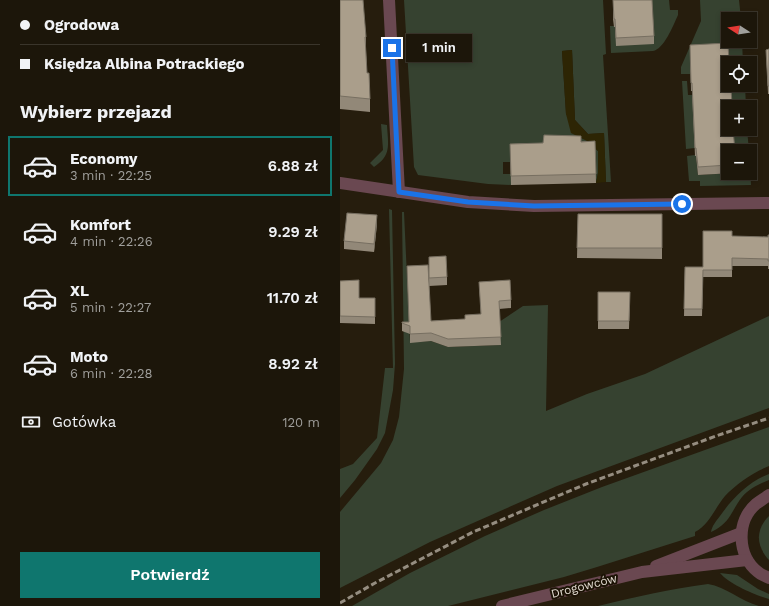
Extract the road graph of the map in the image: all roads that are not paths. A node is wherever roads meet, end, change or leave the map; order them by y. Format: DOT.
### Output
graph roads {
  1 [pos="389,0"];
  2 [pos="340,183"];
  3 [pos="399,192"];
  4 [pos="769,203"];
  5 [pos="769,495"];
  6 [pos="741,533"];
  7 [pos="747,560"];
  8 [pos="642,572"];
  9 [pos="769,578"];
  10 [pos="502,606"];
  1 -- 3 [label="street"];
  2 -- 3 [label="street"];
  3 -- 4 [label="street"];
  5 -- 6 [label="street"];
  6 -- 7 [label="street"];
  6 -- 8 [label="street, Drogowców"];
  7 -- 8 [label="street, Drogowców"];
  7 -- 9 [label="street"];
  8 -- 10 [label="street, Drogowców"];
}
